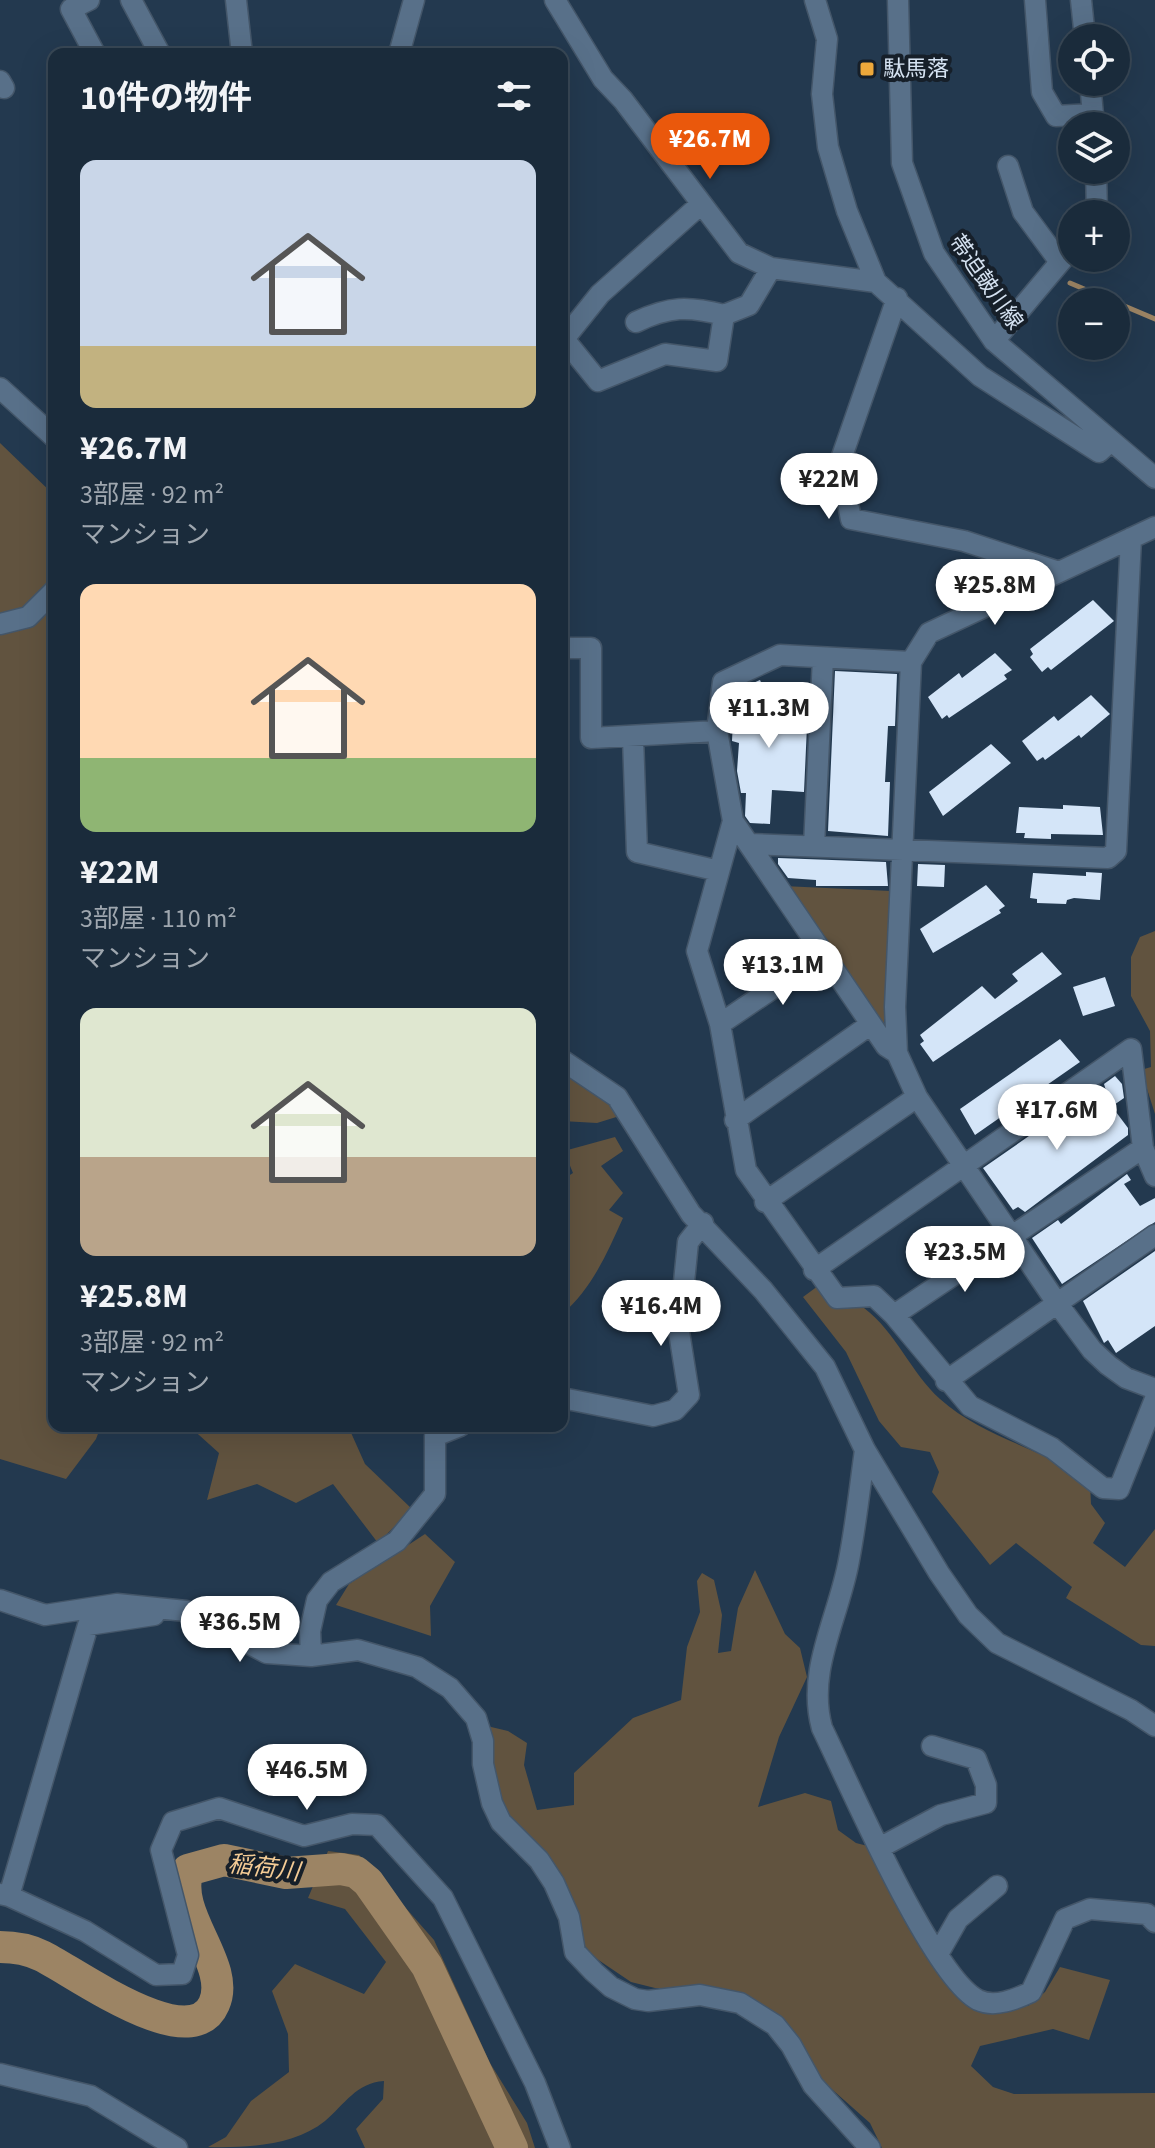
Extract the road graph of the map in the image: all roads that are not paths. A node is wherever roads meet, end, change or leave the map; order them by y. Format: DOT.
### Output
graph roads {
  1 [pos="89,0"];
  2 [pos="131,0"];
  3 [pos="236,0"];
  4 [pos="414,0"];
  5 [pos="555,0"];
  6 [pos="815,0"];
  7 [pos="898,0"];
  8 [pos="1035,0"];
  9 [pos="1081,0"];
  10 [pos="1084,24"];
  11 [pos="92,48"];
  12 [pos="157,48"];
  13 [pos="242,48"];
  14 [pos="401,48"];
  15 [pos="1058,116"];
  16 [pos="1008,166"];
  17 [pos="700,205"];
  18 [pos="1058,247"];
  19 [pos="1058,265"];
  20 [pos="771,268"];
  21 [pos="876,282"];
  22 [pos="897,298"];
  23 [pos="724,315"];
  24 [pos="636,322"];
  25 [pos="568,334"];
  26 [pos="994,341"];
  27 [pos="568,344"];
  28 [pos="0,388"];
  29 [pos="48,432"];
  30 [pos="1111,441"];
  31 [pos="1155,478"];
  32 [pos="1155,527"];
  33 [pos="1131,538"];
  34 [pos="1059,572"];
  35 [pos="48,597"];
  36 [pos="0,624"];
  37 [pos="568,648"];
  38 [pos="823,658"];
  39 [pos="911,662"];
  40 [pos="717,731"];
  41 [pos="633,738"];
  42 [pos="733,821"];
  43 [pos="749,844"];
  44 [pos="814,846"];
  45 [pos="904,849"];
  46 [pos="719,871"];
  47 [pos="822,955"];
  48 [pos="720,1024"];
  49 [pos="871,1024"];
  50 [pos="897,1053"];
  51 [pos="568,1064"];
  52 [pos="917,1097"];
  53 [pos="735,1120"];
  54 [pos="1143,1148"];
  55 [pos="963,1165"];
  56 [pos="1155,1176"];
  57 [pos="765,1202"];
  58 [pos="703,1223"];
  59 [pos="1155,1235"];
  60 [pos="1011,1236"];
  61 [pos="814,1270"];
  62 [pos="1057,1303"];
  63 [pos="894,1315"];
  64 [pos="946,1381"];
  65 [pos="1155,1389"];
  66 [pos="568,1399"];
  67 [pos="1155,1399"];
  68 [pos="445,1432"];
  69 [pos="865,1450"];
  70 [pos="0,1600"];
  71 [pos="186,1611"];
  72 [pos="45,1615"];
  73 [pos="88,1625"];
  74 [pos="311,1656"];
  75 [pos="1155,1726"];
  76 [pos="932,1746"];
  77 [pos="881,1847"];
  78 [pos="997,1886"];
  79 [pos="5,1895"];
  80 [pos="1155,1922"];
  81 [pos="938,1954"];
  82 [pos="0,2074"];
  83 [pos="177,2148"];
  84 [pos="560,2148"];
  85 [pos="870,2148"];
  1 -- 11 [label="street"];
  2 -- 12 [label="street"];
  3 -- 13 [label="street"];
  4 -- 14 [label="street"];
  5 -- 17 [label="street"];
  6 -- 21 [label="street"];
  7 -- 26 [label="street, 帯迫皷川線"];
  8 -- 15 [label="street"];
  9 -- 10 [label="street"];
  16 -- 18 [label="street"];
  17 -- 20 [label="street"];
  17 -- 25 [label="street"];
  19 -- 26 [label="street"];
  20 -- 21 [label="street"];
  20 -- 23 [label="street"];
  21 -- 22 [label="street"];
  22 -- 30 [label="street"];
  22 -- 34 [label="street"];
  23 -- 24 [label="street"];
  23 -- 27 [label="street"];
  26 -- 30 [label="street, 帯迫皷川線"];
  28 -- 29 [label="street"];
  30 -- 31 [label="street, 帯迫皷川線"];
  32 -- 33 [label="street"];
  33 -- 34 [label="street"];
  33 -- 45 [label="street"];
  34 -- 39 [label="street"];
  35 -- 36 [label="street"];
  37 -- 41 [label="street"];
  38 -- 39 [label="street"];
  38 -- 40 [label="street"];
  38 -- 44 [label="street"];
  39 -- 45 [label="street"];
  40 -- 41 [label="street"];
  40 -- 42 [label="street"];
  41 -- 46 [label="street"];
  42 -- 43 [label="street"];
  42 -- 46 [label="street"];
  43 -- 44 [label="street"];
  43 -- 47 [label="street"];
  44 -- 45 [label="street"];
  45 -- 50 [label="street"];
  46 -- 48 [label="street"];
  47 -- 48 [label="street"];
  47 -- 49 [label="street"];
  48 -- 53 [label="street"];
  49 -- 50 [label="street"];
  49 -- 53 [label="street"];
  50 -- 52 [label="street"];
  51 -- 58 [label="street"];
  52 -- 55 [label="street"];
  52 -- 57 [label="street"];
  53 -- 57 [label="street"];
  54 -- 55 [label="street"];
  54 -- 56 [label="street"];
  54 -- 60 [label="street"];
  55 -- 60 [label="street"];
  55 -- 61 [label="street"];
  57 -- 61 [label="street"];
  58 -- 66 [label="street"];
  58 -- 69 [label="street"];
  59 -- 62 [label="street"];
  60 -- 62 [label="street"];
  60 -- 63 [label="street"];
  61 -- 63 [label="street"];
  62 -- 64 [label="street"];
  62 -- 65 [label="street"];
  63 -- 64 [label="street"];
  64 -- 67 [label="street"];
  68 -- 74 [label="street"];
  69 -- 75 [label="street"];
  69 -- 77 [label="street"];
  70 -- 72 [label="street"];
  71 -- 72 [label="street"];
  71 -- 73 [label="street"];
  71 -- 74 [label="street"];
  72 -- 73 [label="street"];
  73 -- 79 [label="street"];
  74 -- 85 [label="street"];
  76 -- 77 [label="street"];
  77 -- 81 [label="street"];
  78 -- 81 [label="street"];
  79 -- 84 [label="street"];
  80 -- 81 [label="street"];
  82 -- 83 [label="street"];
}
